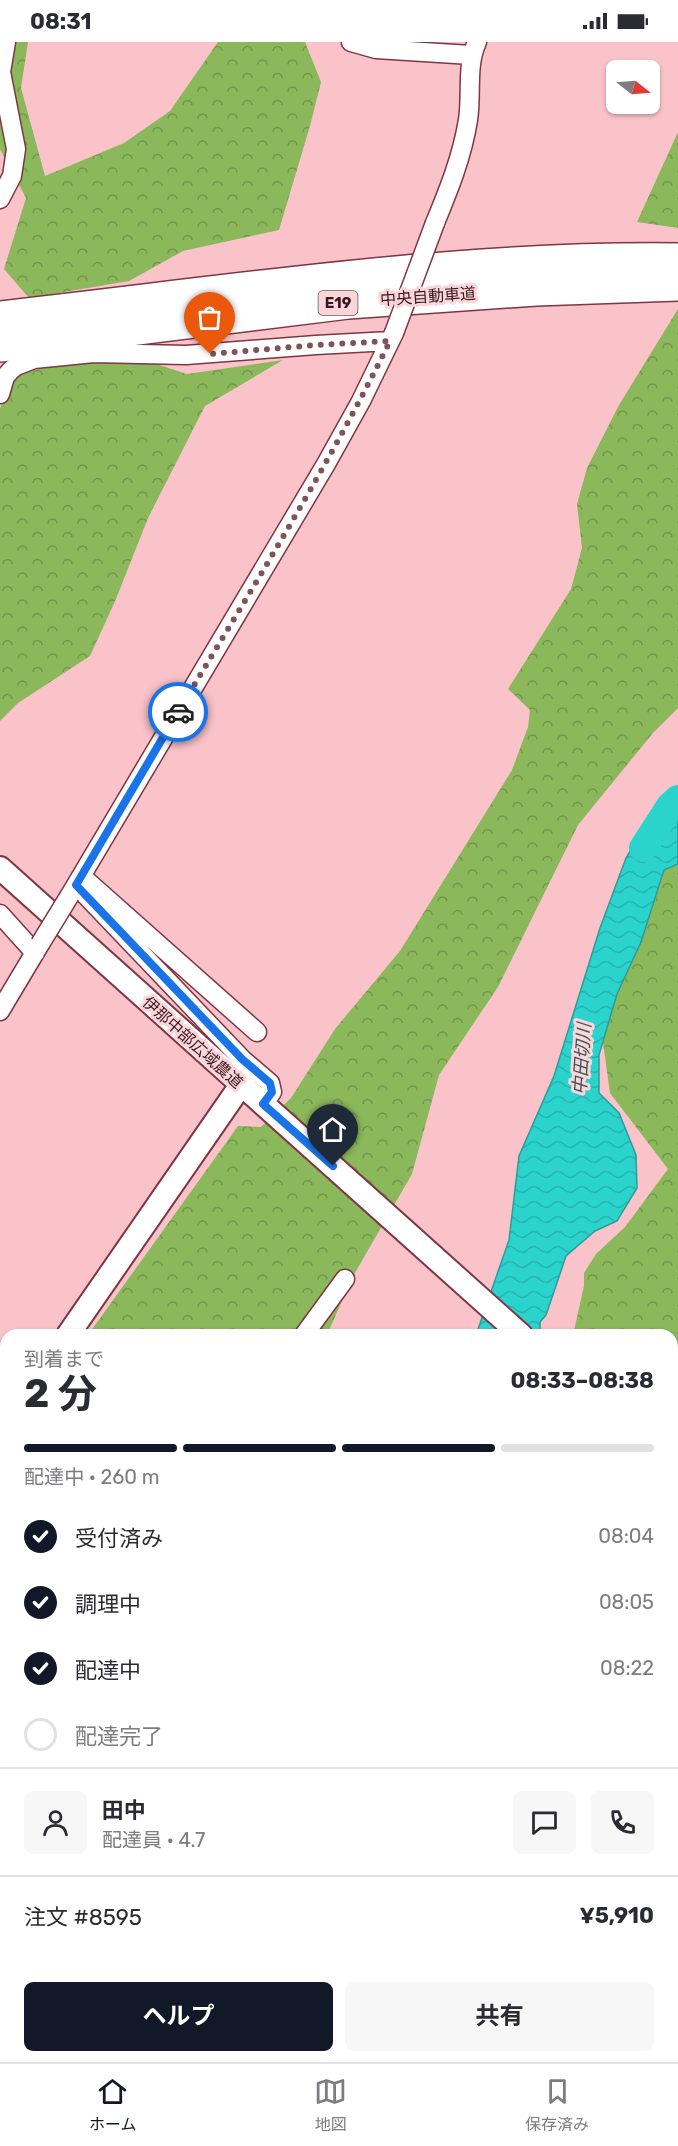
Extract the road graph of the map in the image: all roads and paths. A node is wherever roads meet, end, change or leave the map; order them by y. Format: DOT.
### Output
graph roads {
  1 [pos="6,42"];
  2 [pos="351,42"];
  3 [pos="474,48"];
  4 [pos="0,199"];
  5 [pos="678,260"];
  6 [pos="678,284"];
  7 [pos="0,318"];
  8 [pos="392,337"];
  9 [pos="0,345"];
  10 [pos="0,394"];
  11 [pos="0,867"];
  12 [pos="76,885"];
  13 [pos="0,914"];
  14 [pos="38,949"];
  15 [pos="0,1011"];
  16 [pos="257,1032"];
  17 [pos="241,1085"];
  18 [pos="263,1104"];
  19 [pos="345,1279"];
  20 [pos="72,1329"];
  21 [pos="308,1329"];
  22 [pos="514,1329"];
  1 -- 4 [label="street"];
  2 -- 3 [label="street"];
  3 -- 8 [label="street, bridge"];
  5 -- 7 [label="highway, 中央自動車道 / E19"];
  6 -- 9 [label="highway, 中央自動車道 / E19"];
  8 -- 10 [label="street"];
  8 -- 12 [label="street"];
  11 -- 17 [label="street, 伊那中部広域農道"];
  12 -- 14 [label="street, bridge"];
  12 -- 16 [label="street"];
  12 -- 18 [label="street"];
  13 -- 14 [label="street"];
  14 -- 15 [label="street"];
  17 -- 18 [label="street, 伊那中部広域農道"];
  17 -- 20 [label="street"];
  18 -- 22 [label="street, 伊那中部広域農道"];
  19 -- 21 [label="street"];
}
